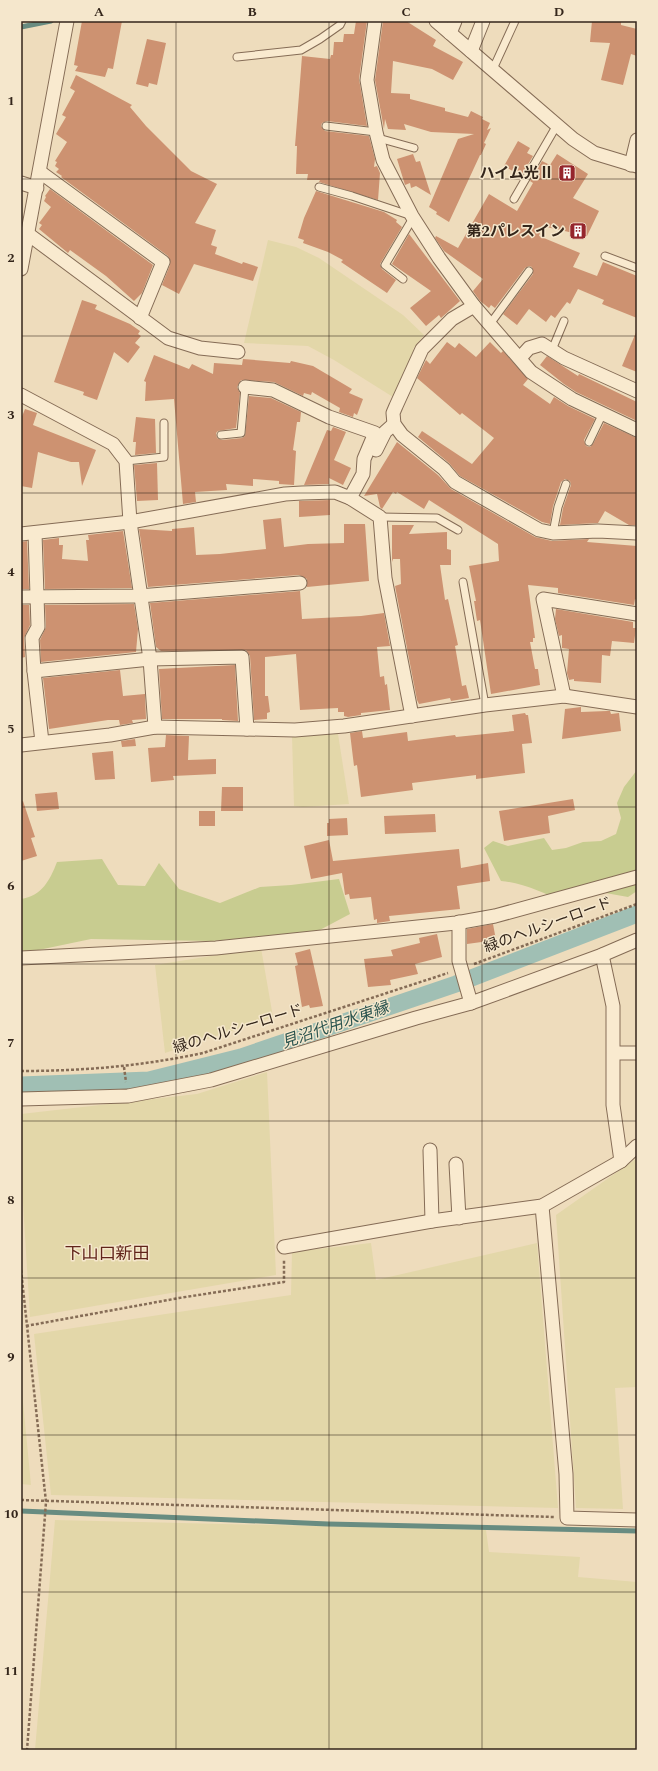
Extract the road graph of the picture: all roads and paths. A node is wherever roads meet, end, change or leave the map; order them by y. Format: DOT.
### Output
graph roads {
  1 [pos="67,21"];
  2 [pos="342,21"];
  3 [pos="375,21"];
  4 [pos="436,21"];
  5 [pos="455,21"];
  6 [pos="483,21"];
  7 [pos="515,21"];
  8 [pos="450,33"];
  9 [pos="471,51"];
  10 [pos="237,57"];
  11 [pos="493,69"];
  12 [pos="557,125"];
  13 [pos="326,126"];
  14 [pos="377,135"];
  15 [pos="637,140"];
  16 [pos="414,148"];
  17 [pos="634,166"];
  18 [pos="40,172"];
  19 [pos="21,183"];
  20 [pos="319,187"];
  21 [pos="37,188"];
  22 [pos="514,199"];
  23 [pos="413,217"];
  24 [pos="28,234"];
  25 [pos="605,256"];
  26 [pos="637,268"];
  27 [pos="21,269"];
  28 [pos="529,271"];
  29 [pos="403,279"];
  30 [pos="474,306"];
  31 [pos="140,318"];
  32 [pos="564,321"];
  33 [pos="490,324"];
  34 [pos="552,350"];
  35 [pos="238,352"];
  36 [pos="520,358"];
  37 [pos="245,387"];
  38 [pos="637,391"];
  39 [pos="21,398"];
  40 [pos="603,413"];
  41 [pos="164,423"];
  42 [pos="394,424"];
  43 [pos="637,430"];
  44 [pos="221,435"];
  45 [pos="589,442"];
  46 [pos="126,461"];
  47 [pos="363,474"];
  48 [pos="566,484"];
  49 [pos="350,498"];
  50 [pos="380,516"];
  51 [pos="130,522"];
  52 [pos="458,530"];
  53 [pos="553,533"];
  54 [pos="637,533"];
  55 [pos="21,534"];
  56 [pos="35,534"];
  57 [pos="463,582"];
  58 [pos="300,583"];
  59 [pos="140,596"];
  60 [pos="21,597"];
  61 [pos="38,597"];
  62 [pos="637,614"];
  63 [pos="27,636"];
  64 [pos="150,659"];
  65 [pos="34,671"];
  66 [pos="564,696"];
  67 [pos="485,705"];
  68 [pos="637,707"];
  69 [pos="412,716"];
  70 [pos="155,727"];
  71 [pos="246,728"];
  72 [pos="42,742"];
  73 [pos="21,745"];
  74 [pos="637,877"];
  75 [pos="637,904"];
  76 [pos="459,922"];
  77 [pos="637,940"];
  78 [pos="602,955"];
  79 [pos="21,958"];
  80 [pos="473,964"];
  81 [pos="458,971"];
  82 [pos="470,998"];
  83 [pos="614,1053"];
  84 [pos="637,1053"];
  85 [pos="124,1067"];
  86 [pos="21,1071"];
  87 [pos="125,1072"];
  88 [pos="21,1099"];
  89 [pos="637,1146"];
  90 [pos="430,1150"];
  91 [pos="621,1161"];
  92 [pos="456,1164"];
  93 [pos="542,1206"];
  94 [pos="459,1218"];
  95 [pos="432,1222"];
  96 [pos="284,1247"];
  97 [pos="21,1270"];
  98 [pos="26,1326"];
  99 [pos="21,1500"];
  100 [pos="46,1502"];
  101 [pos="567,1518"];
  102 [pos="637,1520"];
  103 [pos="26,1750"];
  1 -- 18 [label="street"];
  2 -- 10 [label="lane"];
  3 -- 14 [label="street"];
  4 -- 8 [label="street"];
  5 -- 8 [label="street"];
  6 -- 9 [label="street"];
  7 -- 11 [label="lane"];
  8 -- 9 [label="street"];
  9 -- 11 [label="street"];
  11 -- 12 [label="street"];
  12 -- 17 [label="street"];
  12 -- 22 [label="lane"];
  13 -- 14 [label="lane"];
  14 -- 16 [label="lane"];
  14 -- 23 [label="street"];
  15 -- 17 [label="street"];
  18 -- 21 [label="street"];
  18 -- 31 [label="street"];
  19 -- 21 [label="street"];
  20 -- 23 [label="lane"];
  21 -- 24 [label="street"];
  23 -- 29 [label="lane"];
  23 -- 30 [label="street"];
  24 -- 27 [label="street"];
  24 -- 31 [label="street"];
  25 -- 26 [label="lane"];
  28 -- 33 [label="lane"];
  30 -- 33 [label="street"];
  30 -- 42 [label="street"];
  31 -- 35 [label="street"];
  32 -- 34 [label="lane"];
  33 -- 36 [label="street"];
  34 -- 36 [label="street"];
  34 -- 38 [label="street"];
  36 -- 40 [label="street"];
  37 -- 44 [label="lane"];
  37 -- 47 [label="street"];
  39 -- 46 [label="street"];
  40 -- 43 [label="street"];
  40 -- 45 [label="lane"];
  41 -- 46 [label="lane"];
  42 -- 47 [label="street"];
  42 -- 53 [label="street"];
  46 -- 51 [label="street"];
  47 -- 49 [label="street"];
  48 -- 53 [label="lane"];
  49 -- 50 [label="street"];
  49 -- 51 [label="street"];
  50 -- 52 [label="lane"];
  50 -- 69 [label="street"];
  51 -- 56 [label="street"];
  51 -- 59 [label="street"];
  53 -- 54 [label="street"];
  55 -- 56 [label="street"];
  56 -- 61 [label="street"];
  57 -- 67 [label="lane"];
  58 -- 59 [label="street"];
  59 -- 61 [label="street"];
  59 -- 64 [label="street"];
  60 -- 61 [label="street"];
  61 -- 63 [label="street"];
  62 -- 66 [label="street"];
  63 -- 65 [label="street"];
  64 -- 65 [label="street"];
  64 -- 70 [label="street"];
  64 -- 71 [label="street"];
  65 -- 72 [label="street"];
  66 -- 67 [label="street"];
  66 -- 68 [label="street"];
  67 -- 69 [label="street"];
  69 -- 71 [label="street"];
  70 -- 71 [label="street"];
  70 -- 72 [label="street"];
  72 -- 73 [label="street"];
  74 -- 76 [label="street"];
  75 -- 80 [label="path, 緑のヘルシーロード"];
  76 -- 79 [label="street"];
  76 -- 81 [label="street"];
  77 -- 78 [label="street"];
  78 -- 82 [label="street"];
  78 -- 83 [label="street"];
  81 -- 82 [label="street"];
  81 -- 85 [label="path, 緑のヘルシーロード"];
  82 -- 88 [label="street"];
  83 -- 84 [label="street"];
  83 -- 91 [label="street"];
  85 -- 86 [label="path, 緑のヘルシーロード"];
  85 -- 87 [label="path"];
  89 -- 91 [label="street"];
  90 -- 95 [label="street"];
  91 -- 93 [label="street"];
  92 -- 94 [label="street"];
  93 -- 94 [label="street"];
  93 -- 101 [label="street"];
  94 -- 95 [label="street"];
  95 -- 96 [label="street"];
  96 -- 98 [label="path"];
  97 -- 98 [label="path"];
  98 -- 100 [label="path"];
  99 -- 100 [label="path"];
  100 -- 101 [label="path"];
  100 -- 103 [label="path"];
  101 -- 102 [label="street"];
}
